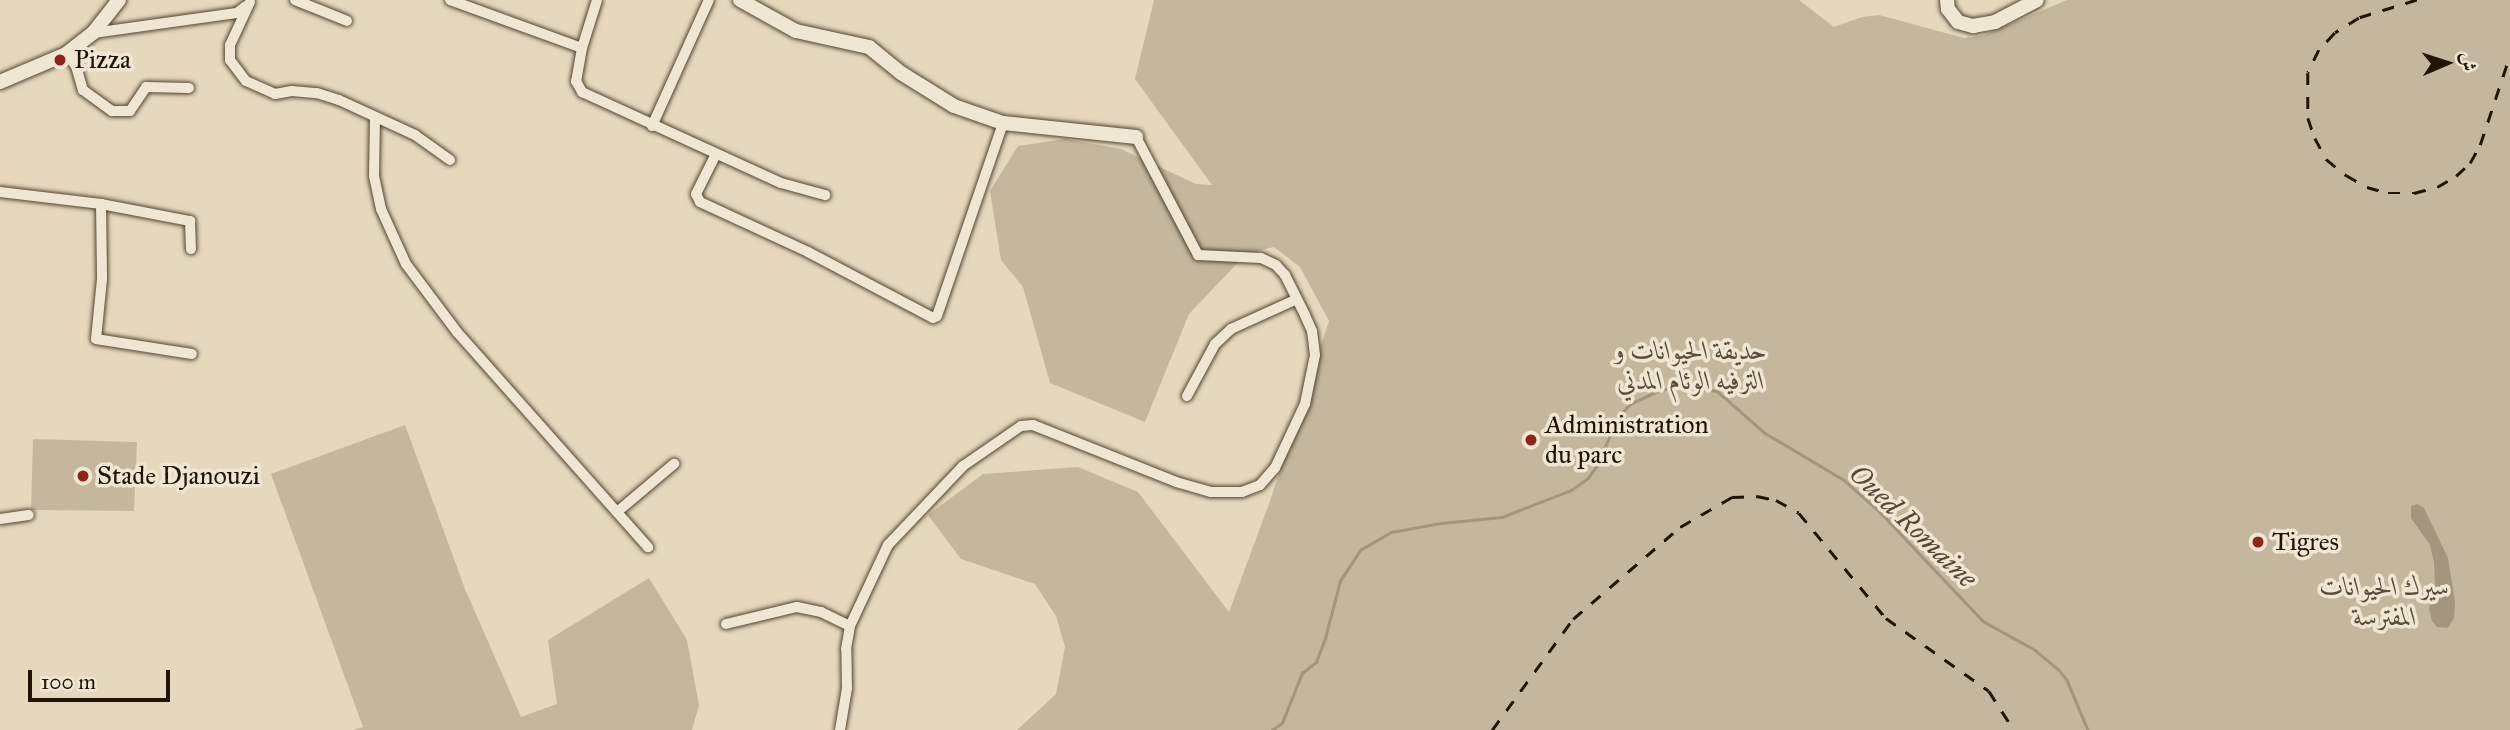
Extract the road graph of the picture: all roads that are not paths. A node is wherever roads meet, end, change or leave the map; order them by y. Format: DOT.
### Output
graph roads {
  1 [pos="119,0"];
  2 [pos="295,0"];
  3 [pos="450,0"];
  4 [pos="597,0"];
  5 [pos="709,0"];
  6 [pos="740,0"];
  7 [pos="1947,0"];
  8 [pos="2037,0"];
  9 [pos="250,1"];
  10 [pos="347,21"];
  11 [pos="93,33"];
  12 [pos="582,48"];
  13 [pos="66,54"];
  14 [pos="0,82"];
  15 [pos="189,88"];
  16 [pos="375,118"];
  17 [pos="1003,123"];
  18 [pos="652,126"];
  19 [pos="1136,137"];
  20 [pos="716,154"];
  21 [pos="450,160"];
  22 [pos="0,192"];
  23 [pos="825,195"];
  24 [pos="101,204"];
  25 [pos="191,249"];
  26 [pos="1297,299"];
  27 [pos="192,355"];
  28 [pos="1187,396"];
  29 [pos="674,464"];
  30 [pos="617,512"];
  31 [pos="29,515"];
  32 [pos="0,519"];
  33 [pos="648,547"];
  34 [pos="726,624"];
  35 [pos="850,626"];
  36 [pos="840,730"];
  1 -- 11 [label="street"];
  2 -- 10 [label="street"];
  3 -- 12 [label="street"];
  4 -- 12 [label="street"];
  5 -- 18 [label="street"];
  6 -- 17 [label="street"];
  7 -- 8 [label="street"];
  9 -- 11 [label="street"];
  9 -- 16 [label="street"];
  11 -- 13 [label="street"];
  12 -- 18 [label="street"];
  13 -- 14 [label="street"];
  13 -- 15 [label="street"];
  16 -- 21 [label="street"];
  16 -- 30 [label="street"];
  17 -- 19 [label="street"];
  17 -- 20 [label="street"];
  18 -- 20 [label="street"];
  19 -- 26 [label="street"];
  20 -- 23 [label="street"];
  22 -- 24 [label="street"];
  24 -- 25 [label="street"];
  24 -- 27 [label="street"];
  26 -- 28 [label="street"];
  26 -- 35 [label="street"];
  29 -- 30 [label="street"];
  30 -- 33 [label="street"];
  31 -- 32 [label="street"];
  34 -- 35 [label="street"];
  35 -- 36 [label="street"];
}
